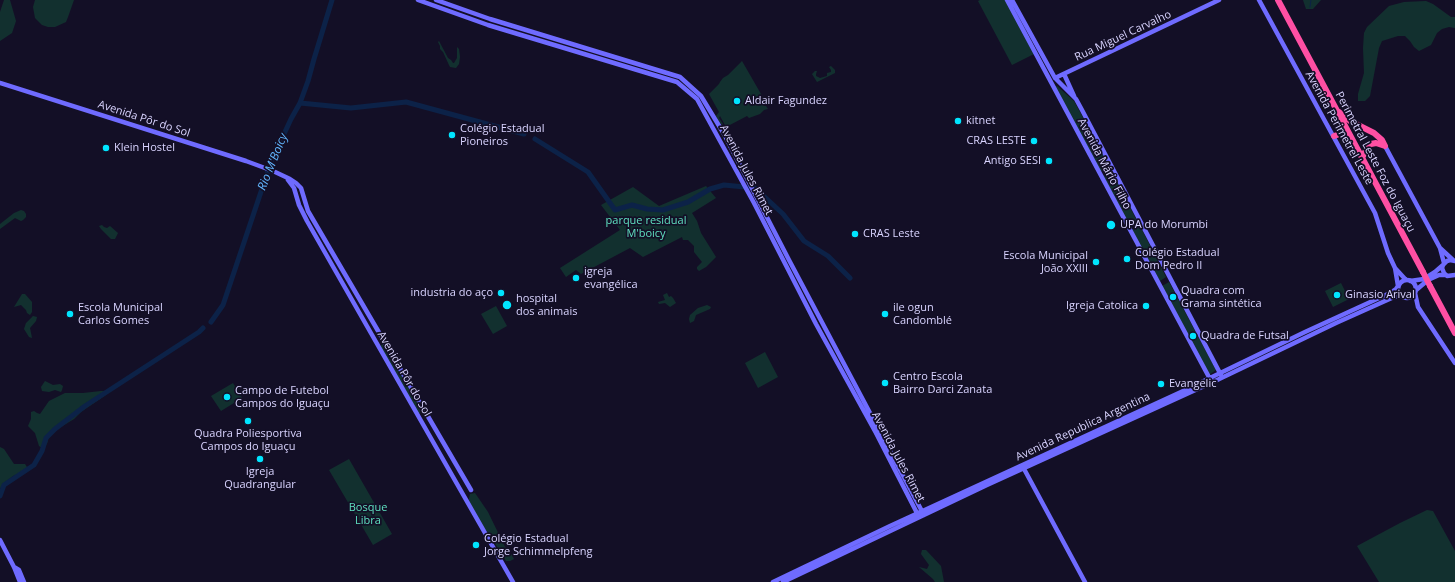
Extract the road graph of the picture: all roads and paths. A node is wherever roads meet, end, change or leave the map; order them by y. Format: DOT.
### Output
graph roads {
  1 [pos="418,0"];
  2 [pos="436,0"];
  3 [pos="1007,0"];
  4 [pos="1012,0"];
  5 [pos="1219,0"];
  6 [pos="1259,0"];
  7 [pos="1278,0"];
  8 [pos="1064,74"];
  9 [pos="1055,78"];
  10 [pos="0,83"];
  11 [pos="1076,99"];
  12 [pos="1337,111"];
  13 [pos="1346,129"];
  14 [pos="1334,136"];
  15 [pos="1385,146"];
  16 [pos="1362,158"];
  17 [pos="282,175"];
  18 [pos="301,188"];
  19 [pos="295,192"];
  20 [pos="305,203"];
  21 [pos="299,205"];
  22 [pos="1440,248"];
  23 [pos="1454,260"];
  24 [pos="1444,264"];
  25 [pos="1395,268"];
  26 [pos="1446,274"];
  27 [pos="1455,275"];
  28 [pos="1408,281"];
  29 [pos="1398,286"];
  30 [pos="1415,292"];
  31 [pos="1403,297"];
  32 [pos="1418,307"];
  33 [pos="1455,333"];
  34 [pos="1455,363"];
  35 [pos="1221,372"];
  36 [pos="1221,378"];
  37 [pos="1211,380"];
  38 [pos="1023,467"];
  39 [pos="471,490"];
  40 [pos="921,514"];
  41 [pos="864,538"];
  42 [pos="0,540"];
  43 [pos="859,546"];
  44 [pos="14,567"];
  45 [pos="20,582"];
  46 [pos="24,582"];
  47 [pos="512,582"];
  48 [pos="773,582"];
  49 [pos="783,582"];
  50 [pos="1085,582"];
  1 -- 40 [label="main road, Avenida Jules Rimet"];
  2 -- 40 [label="main road, Avenida Jules Rimet"];
  3 -- 37 [label="main road, Avenida Mário Filho"];
  4 -- 9 [label="main road, Avenida Mário Filho"];
  5 -- 8 [label="main road, Rua Miguel Carvalho"];
  6 -- 14 [label="main road, Avenida Perimetrel Leste"];
  7 -- 12 [label="highway, Perimetral Leste Foz do Iguaçu"];
  8 -- 9 [label="main road, Rua Miguel Carvalho"];
  8 -- 11 [label="main road"];
  9 -- 11 [label="main road, Avenida Mário Filho"];
  10 -- 17 [label="main road, Avenida Pôr do Sol"];
  11 -- 35 [label="main road, Avenida Mário Filho"];
  12 -- 13 [label="highway, Perimetral Leste Foz do Iguaçu"];
  12 -- 15 [label="highway"];
  13 -- 14 [label="highway"];
  13 -- 16 [label="highway, Perimetral Leste Foz do Iguaçu"];
  14 -- 25 [label="main road, Avenida Perimetrel Leste"];
  15 -- 16 [label="highway"];
  15 -- 22 [label="main road"];
  16 -- 33 [label="highway, Perimetral Leste Foz do Iguaçu, bridge"];
  17 -- 18 [label="main road, Avenida Pôr do Sol"];
  17 -- 19 [label="main road, Avenida Pôr do Sol"];
  18 -- 19 [label="main road"];
  18 -- 20 [label="main road, Avenida Pôr do Sol"];
  19 -- 21 [label="main road, Avenida Pôr do Sol"];
  20 -- 21 [label="main road"];
  20 -- 39 [label="main road, Avenida Pôr do Sol"];
  21 -- 47 [label="main road, Avenida Pôr do Sol"];
  22 -- 23 [label="main road"];
  22 -- 24 [label="main road"];
  23 -- 24 [label="main road"];
  24 -- 26 [label="main road"];
  24 -- 28 [label="main road"];
  25 -- 28 [label="main road, Avenida Perimetrel Leste"];
  25 -- 29 [label="main road, Avenida Perimetrel Leste"];
  26 -- 27 [label="main road"];
  26 -- 30 [label="main road"];
  28 -- 29 [label="main road"];
  28 -- 30 [label="main road"];
  29 -- 31 [label="main road"];
  29 -- 35 [label="main road, Avenida Republica Argentina"];
  30 -- 31 [label="main road"];
  30 -- 32 [label="main road"];
  31 -- 32 [label="main road"];
  31 -- 36 [label="main road, Avenida Republica Argentina"];
  32 -- 34 [label="main road"];
  35 -- 36 [label="main road"];
  35 -- 37 [label="main road, Avenida Republica Argentina"];
  36 -- 37 [label="main road, Avenida Republica Argentina"];
  37 -- 38 [label="main road, Avenida Republica Argentina"];
  38 -- 40 [label="main road, Avenida Republica Argentina"];
  38 -- 50 [label="main road"];
  40 -- 41 [label="main road, Avenida Republica Argentina"];
  40 -- 43 [label="main road, Avenida Republica Argentina"];
  41 -- 43 [label="main road"];
  41 -- 48 [label="main road, Avenida Republica Argentina"];
  42 -- 44 [label="main road"];
  43 -- 49 [label="main road, Avenida Republica Argentina"];
  44 -- 45 [label="main road"];
  44 -- 46 [label="main road"];
}
